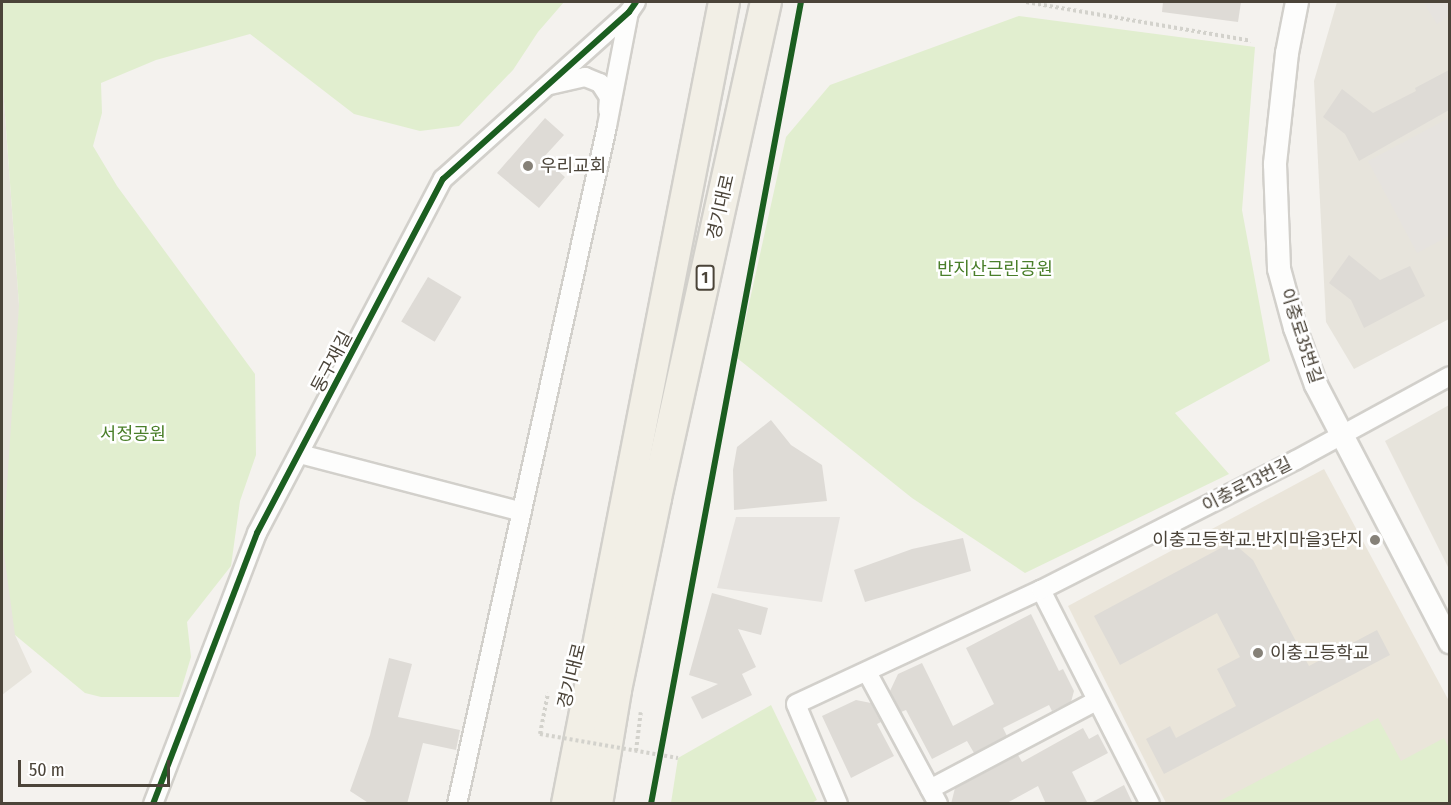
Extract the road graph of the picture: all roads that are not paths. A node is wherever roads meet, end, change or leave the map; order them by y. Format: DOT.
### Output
graph roads {
  1 [pos="724,2"];
  2 [pos="766,2"];
  3 [pos="1297,2"];
  4 [pos="633,7"];
  5 [pos="548,86"];
  6 [pos="607,126"];
  7 [pos="1449,376"];
  8 [pos="1342,433"];
  9 [pos="300,454"];
  10 [pos="522,512"];
  11 [pos="630,554"];
  12 [pos="1041,590"];
  13 [pos="1449,642"];
  14 [pos="867,672"];
  15 [pos="1096,701"];
  16 [pos="934,796"];
  17 [pos="153,804"];
  18 [pos="457,804"];
  19 [pos="548,804"];
  20 [pos="567,804"];
  21 [pos="597,804"];
  22 [pos="614,804"];
  23 [pos="838,804"];
  24 [pos="1150,804"];
  1 -- 11 [label="main road, 경기대로 / 1"];
  2 -- 11 [label="main road, 경기대로 / 1"];
  3 -- 8 [label="street, 이충로35번길"];
  4 -- 5 [label="street, 둥구재길"];
  4 -- 6 [label="street"];
  5 -- 6 [label="street"];
  5 -- 9 [label="street, 둥구재길"];
  6 -- 10 [label="street"];
  7 -- 8 [label="street, 이충로13번길"];
  8 -- 12 [label="street, 이충로13번길"];
  8 -- 13 [label="street, 이충로35번길"];
  9 -- 10 [label="street"];
  9 -- 17 [label="street, 둥구재길"];
  10 -- 18 [label="street"];
  11 -- 19 [label="main road, 경기대로 / 1"];
  11 -- 20 [label="main road, 경기대로 / 1"];
  11 -- 21 [label="main road, 경기대로 / 1"];
  11 -- 22 [label="main road, 경기대로 / 1"];
  12 -- 14 [label="street, 이충로13번길"];
  12 -- 15 [label="street"];
  14 -- 16 [label="street"];
  14 -- 23 [label="street, 이충로13번길"];
  15 -- 16 [label="street"];
  15 -- 24 [label="street"];
}
